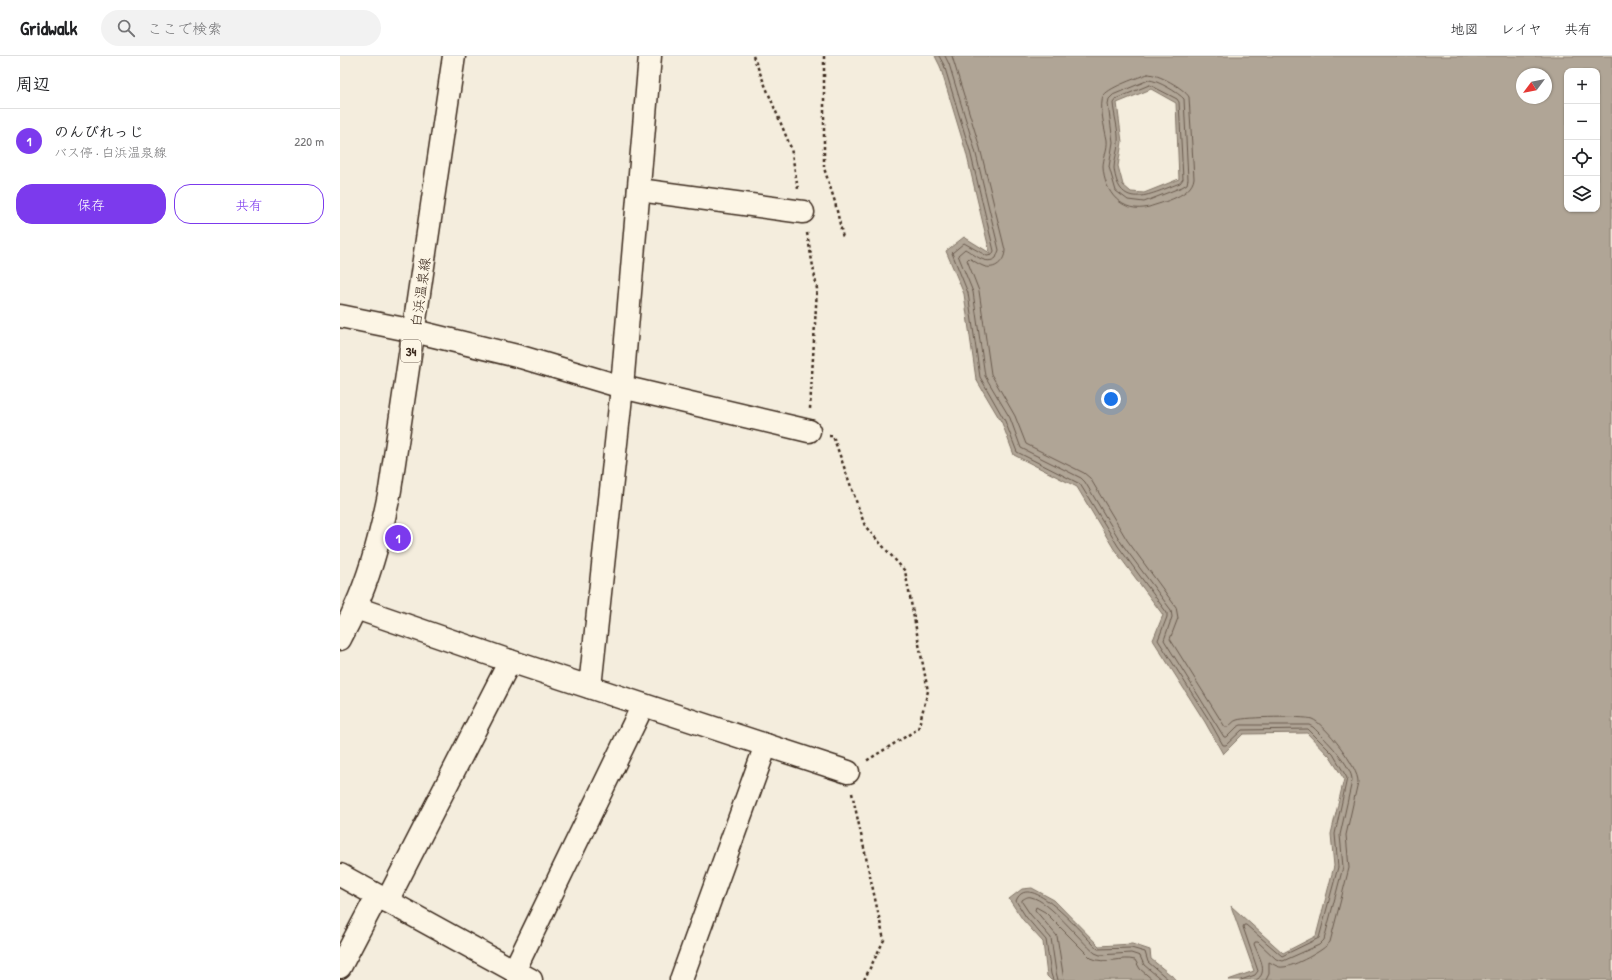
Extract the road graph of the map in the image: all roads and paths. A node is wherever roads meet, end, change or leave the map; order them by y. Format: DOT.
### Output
graph roads {
  1 [pos="454,56"];
  2 [pos="650,56"];
  3 [pos="753,56"];
  4 [pos="824,56"];
  5 [pos="639,190"];
  6 [pos="803,212"];
  7 [pos="843,238"];
  8 [pos="340,316"];
  9 [pos="414,331"];
  10 [pos="622,387"];
  11 [pos="809,431"];
  12 [pos="356,608"];
  13 [pos="340,639"];
  14 [pos="510,661"];
  15 [pos="590,687"];
  16 [pos="643,705"];
  17 [pos="766,745"];
  18 [pos="848,772"];
  19 [pos="340,875"];
  20 [pos="382,898"];
  21 [pos="340,967"];
  22 [pos="522,975"];
  23 [pos="681,980"];
  24 [pos="864,980"];
  1 -- 9 [label="street, 白浜温泉線 / 34"];
  2 -- 5 [label="street"];
  3 -- 6 [label="path"];
  4 -- 7 [label="path"];
  5 -- 6 [label="street"];
  5 -- 10 [label="street"];
  6 -- 11 [label="path"];
  8 -- 9 [label="street"];
  9 -- 10 [label="street"];
  9 -- 12 [label="street, 白浜温泉線 / 34"];
  10 -- 11 [label="street"];
  10 -- 15 [label="street"];
  11 -- 18 [label="path"];
  12 -- 13 [label="street, 白浜温泉線 / 34"];
  12 -- 14 [label="street"];
  14 -- 15 [label="street"];
  14 -- 20 [label="street"];
  15 -- 16 [label="street"];
  16 -- 17 [label="street"];
  16 -- 22 [label="street"];
  17 -- 18 [label="street"];
  17 -- 23 [label="street"];
  18 -- 24 [label="path"];
  19 -- 20 [label="street"];
  20 -- 21 [label="street"];
  20 -- 22 [label="street"];
}
